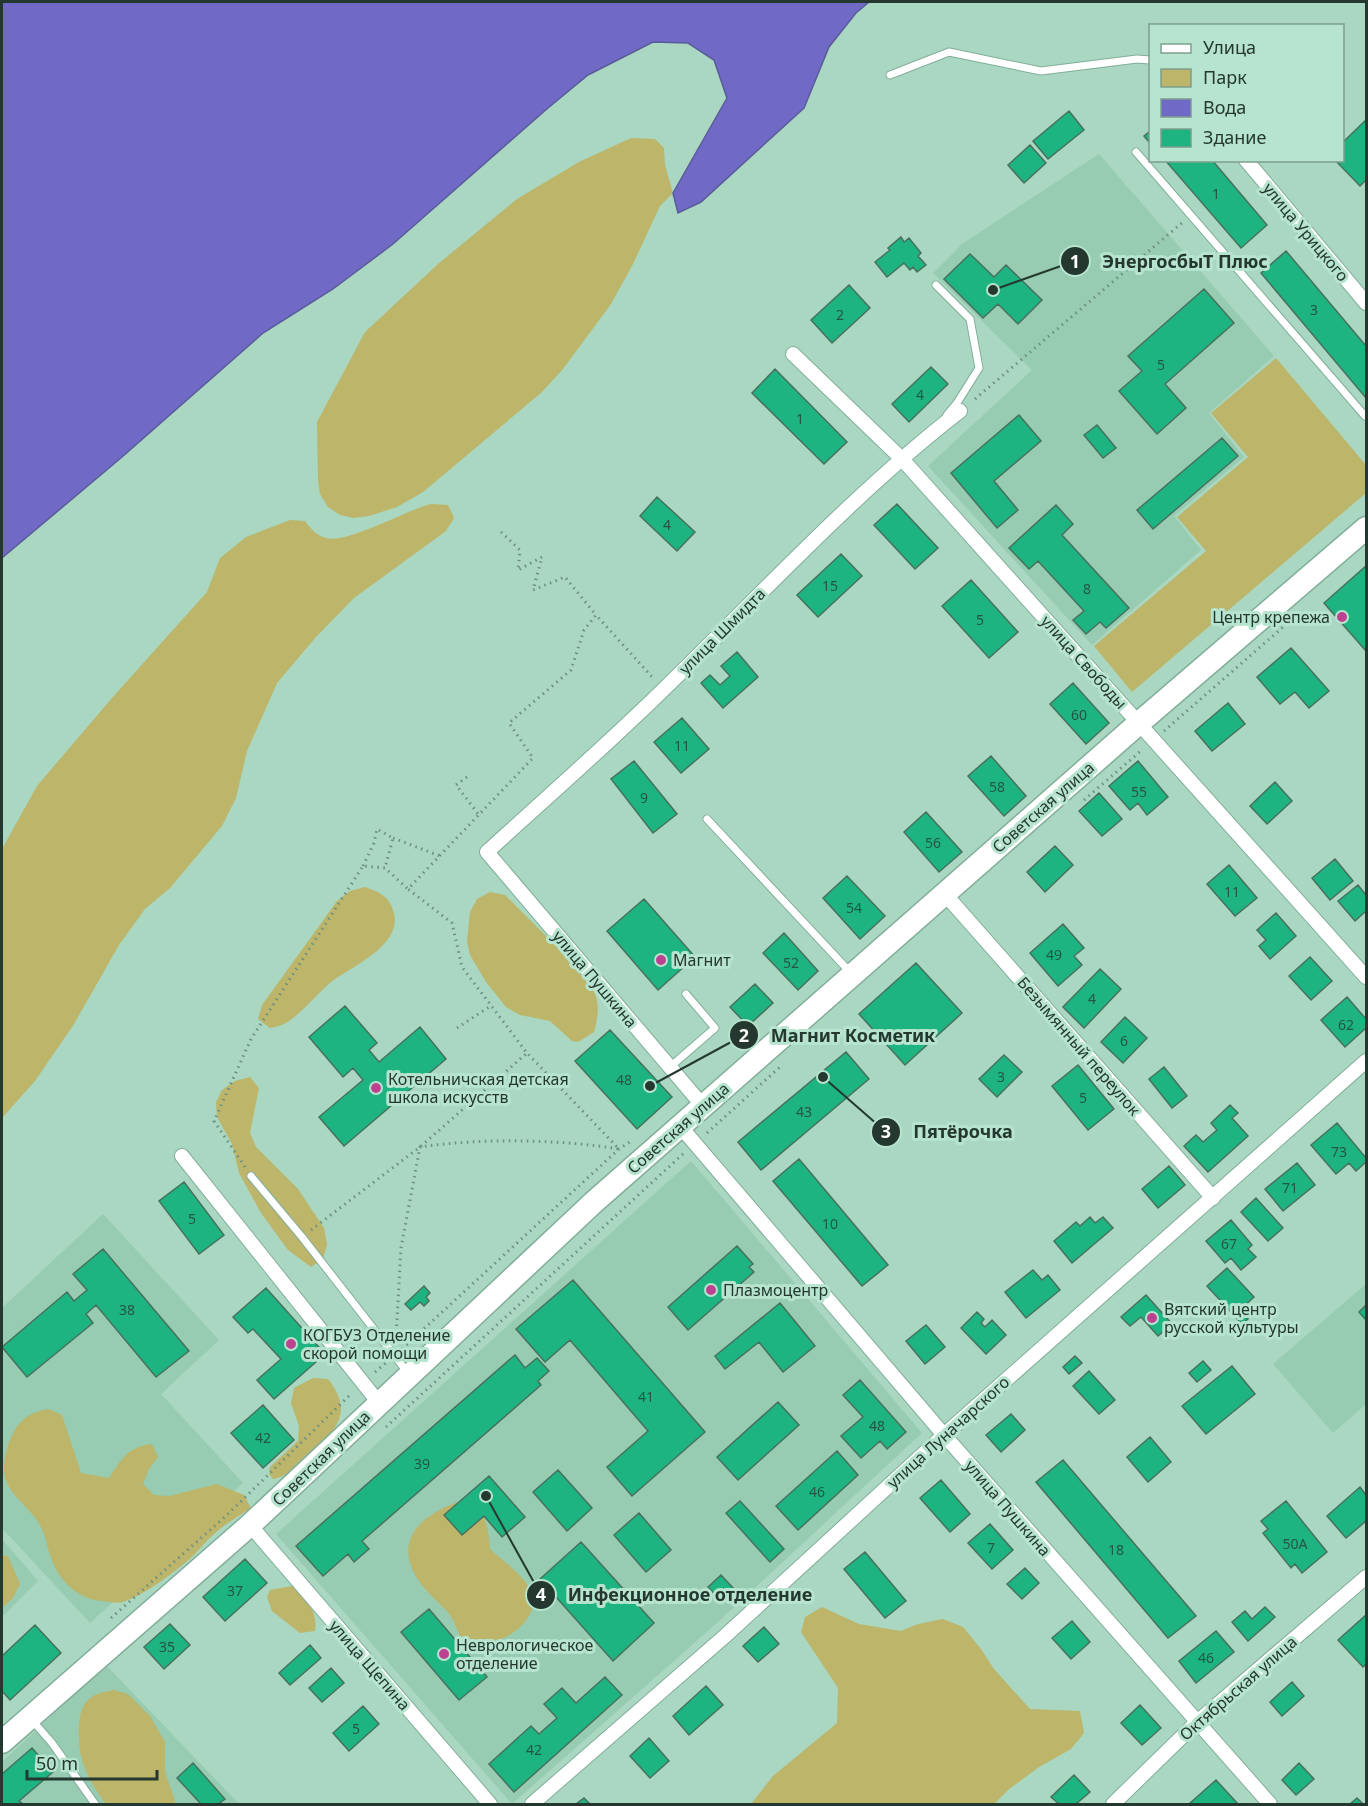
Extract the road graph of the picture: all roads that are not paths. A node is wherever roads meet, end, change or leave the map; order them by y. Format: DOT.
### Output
graph roads {
  1 [pos="1149,60"];
  2 [pos="890,75"];
  3 [pos="1136,152"];
  4 [pos="1248,162"];
  5 [pos="936,285"];
  6 [pos="1366,303"];
  7 [pos="793,354"];
  8 [pos="960,411"];
  9 [pos="1366,414"];
  10 [pos="930,435"];
  11 [pos="902,459"];
  12 [pos="1366,528"];
  13 [pos="1139,723"];
  14 [pos="707,819"];
  15 [pos="486,852"];
  16 [pos="944,893"];
  17 [pos="852,974"];
  18 [pos="1366,977"];
  19 [pos="686,994"];
  20 [pos="1366,1061"];
  21 [pos="670,1067"];
  22 [pos="704,1106"];
  23 [pos="680,1126"];
  24 [pos="182,1156"];
  25 [pos="251,1176"];
  26 [pos="1213,1198"];
  27 [pos="411,1376"];
  28 [pos="379,1403"];
  29 [pos="944,1435"];
  30 [pos="250,1525"];
  31 [pos="1366,1577"];
  32 [pos="30,1717"];
  33 [pos="1197,1722"];
  34 [pos="2,1742"];
  35 [pos="95,1804"];
  36 [pos="490,1804"];
  37 [pos="532,1804"];
  38 [pos="1113,1804"];
  39 [pos="1270,1804"];
  1 -- 2 [label="lane"];
  3 -- 9 [label="lane"];
  4 -- 6 [label="street, улица Урицкого"];
  5 -- 10 [label="lane"];
  7 -- 11 [label="street, улица Свободы"];
  8 -- 10 [label="street, улица Шмидта"];
  10 -- 11 [label="street, улица Шмидта"];
  11 -- 13 [label="street, улица Свободы"];
  11 -- 15 [label="street, улица Шмидта"];
  12 -- 13 [label="main road, Советская улица"];
  13 -- 16 [label="main road, Советская улица"];
  13 -- 18 [label="street, улица Свободы"];
  14 -- 17 [label="lane"];
  15 -- 21 [label="street, улица Пушкина"];
  16 -- 17 [label="main road, Советская улица"];
  16 -- 26 [label="street, Безымянный переулок"];
  17 -- 22 [label="main road, Советская улица"];
  19 -- 21 [label="lane"];
  20 -- 26 [label="street, улица Луначарского"];
  21 -- 22 [label="street, улица Пушкина"];
  22 -- 23 [label="main road, Советская улица"];
  23 -- 27 [label="main road, Советская улица"];
  23 -- 29 [label="street, улица Пушкина"];
  24 -- 28 [label="street"];
  25 -- 27 [label="lane"];
  26 -- 29 [label="street, улица Луначарского"];
  27 -- 28 [label="main road, Советская улица"];
  28 -- 30 [label="main road, Советская улица"];
  29 -- 33 [label="street, улица Пушкина"];
  29 -- 37 [label="street, улица Луначарского"];
  30 -- 32 [label="main road, Советская улица"];
  30 -- 36 [label="street, улица Щепина"];
  31 -- 33 [label="street, Октябрьская улица"];
  32 -- 34 [label="main road, Советская улица"];
  32 -- 35 [label="lane"];
  33 -- 38 [label="street, Октябрьская улица"];
  33 -- 39 [label="street, улица Пушкина"];
}
